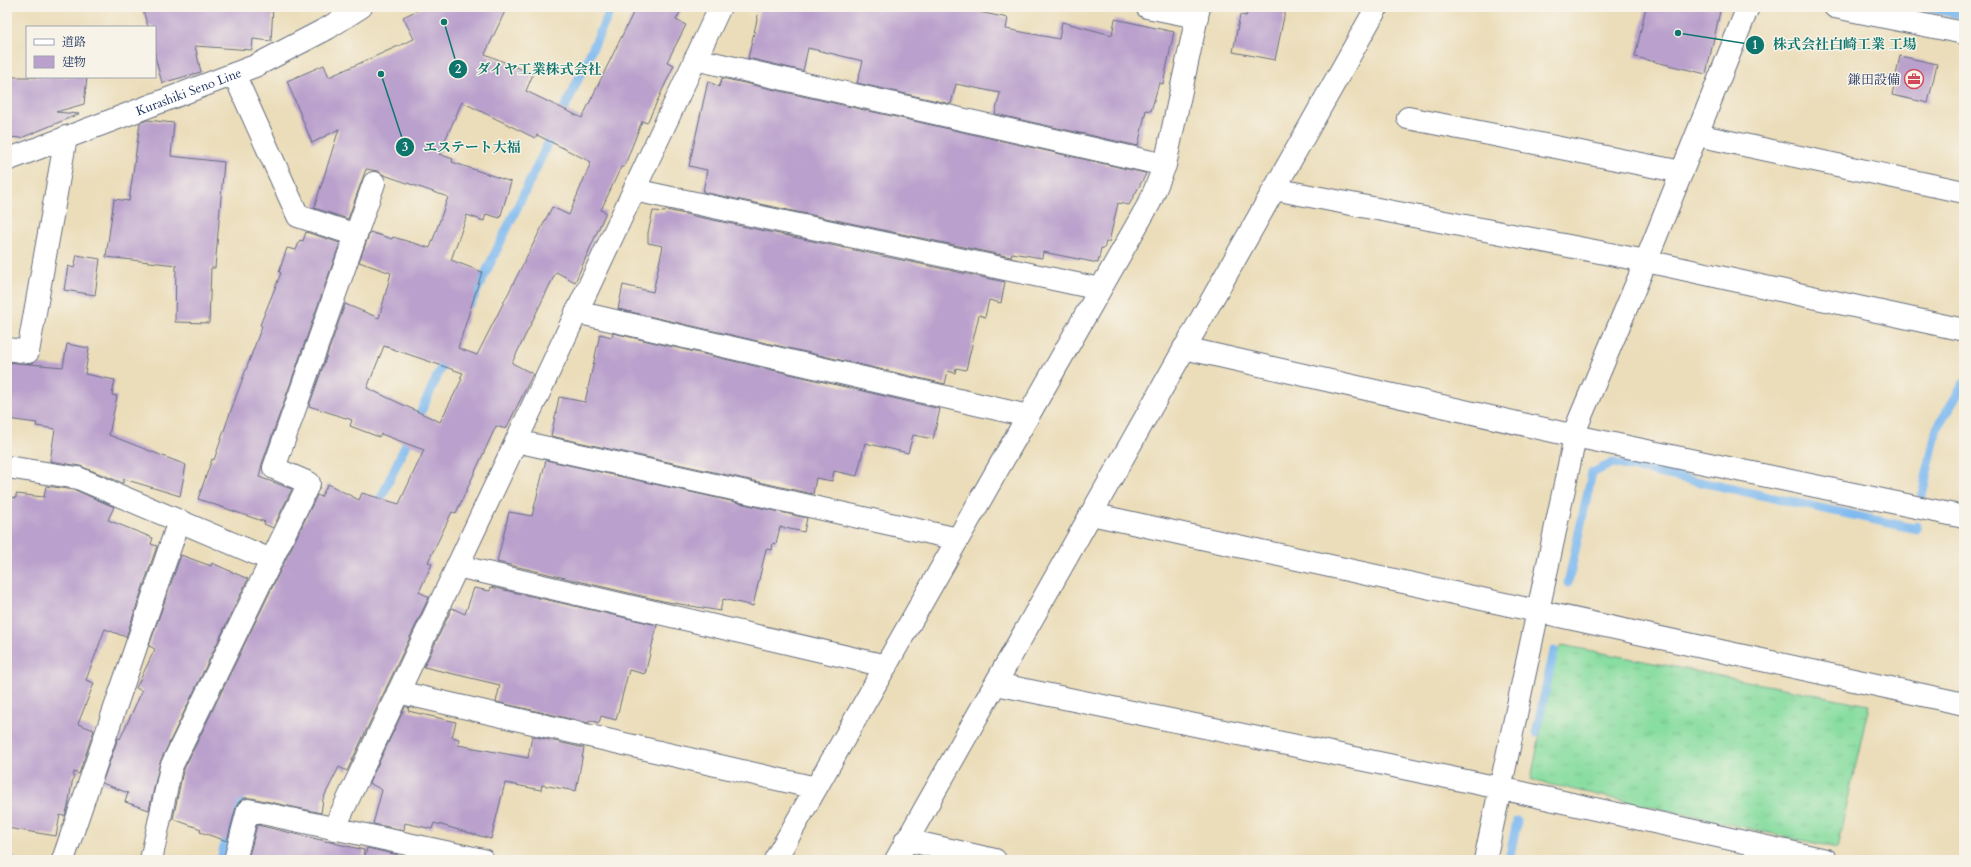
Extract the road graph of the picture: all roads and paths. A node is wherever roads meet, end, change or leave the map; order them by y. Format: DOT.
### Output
graph roads {
  1 [pos="361,7"];
  2 [pos="720,7"];
  3 [pos="1147,7"];
  4 [pos="1377,7"];
  5 [pos="1748,7"];
  6 [pos="1835,7"];
  7 [pos="1198,12"];
  8 [pos="1964,33"];
  9 [pos="695,59"];
  10 [pos="234,74"];
  11 [pos="1408,118"];
  12 [pos="1697,135"];
  13 [pos="66,137"];
  14 [pos="7,160"];
  15 [pos="1165,165"];
  16 [pos="1682,172"];
  17 [pos="374,183"];
  18 [pos="1274,188"];
  19 [pos="634,190"];
  20 [pos="1964,192"];
  21 [pos="356,235"];
  22 [pos="1646,261"];
  23 [pos="1100,289"];
  24 [pos="576,312"];
  25 [pos="1964,330"];
  26 [pos="1184,348"];
  27 [pos="7,349"];
  28 [pos="1028,416"];
  29 [pos="1575,436"];
  30 [pos="516,441"];
  31 [pos="7,467"];
  32 [pos="1091,514"];
  33 [pos="1964,517"];
  34 [pos="179,521"];
  35 [pos="958,539"];
  36 [pos="271,560"];
  37 [pos="457,566"];
  38 [pos="1538,611"];
  39 [pos="886,666"];
  40 [pos="996,684"];
  41 [pos="398,692"];
  42 [pos="1964,704"];
  43 [pos="816,788"];
  44 [pos="1500,788"];
  45 [pos="334,829"];
  46 [pos="906,840"];
  47 [pos="63,860"];
  48 [pos="152,860"];
  49 [pos="235,860"];
  50 [pos="483,860"];
  51 [pos="775,860"];
  52 [pos="896,860"];
  53 [pos="995,860"];
  54 [pos="1485,860"];
  55 [pos="1826,860"];
  1 -- 10 [label="street, Kurashiki Seno Line"];
  2 -- 9 [label="street"];
  3 -- 7 [label="street"];
  4 -- 18 [label="street"];
  5 -- 12 [label="street"];
  6 -- 8 [label="street"];
  7 -- 15 [label="street"];
  9 -- 15 [label="street"];
  9 -- 19 [label="street"];
  10 -- 13 [label="street, Kurashiki Seno Line"];
  10 -- 21 [label="street"];
  11 -- 16 [label="street"];
  12 -- 16 [label="street"];
  12 -- 20 [label="street"];
  13 -- 14 [label="street, Kurashiki Seno Line"];
  13 -- 27 [label="street"];
  15 -- 23 [label="street"];
  16 -- 22 [label="street"];
  17 -- 21 [label="street"];
  18 -- 22 [label="street"];
  18 -- 26 [label="street"];
  19 -- 23 [label="street"];
  19 -- 24 [label="street"];
  21 -- 36 [label="street"];
  22 -- 25 [label="street"];
  22 -- 29 [label="street"];
  23 -- 28 [label="street"];
  24 -- 28 [label="street"];
  24 -- 30 [label="street"];
  26 -- 29 [label="street"];
  26 -- 32 [label="street"];
  28 -- 35 [label="street"];
  29 -- 33 [label="street"];
  29 -- 38 [label="street"];
  30 -- 35 [label="street"];
  30 -- 37 [label="street"];
  31 -- 34 [label="street"];
  32 -- 38 [label="street"];
  32 -- 40 [label="street"];
  34 -- 36 [label="street"];
  34 -- 47 [label="street"];
  35 -- 39 [label="street"];
  36 -- 48 [label="street"];
  37 -- 39 [label="street"];
  37 -- 41 [label="street"];
  38 -- 42 [label="street"];
  38 -- 44 [label="street"];
  39 -- 43 [label="street"];
  40 -- 44 [label="street"];
  40 -- 46 [label="street"];
  41 -- 43 [label="street"];
  41 -- 45 [label="street"];
  43 -- 51 [label="street"];
  44 -- 54 [label="street"];
  44 -- 55 [label="street"];
  45 -- 49 [label="street"];
  45 -- 50 [label="street"];
  46 -- 52 [label="street"];
  46 -- 53 [label="street"];
}
